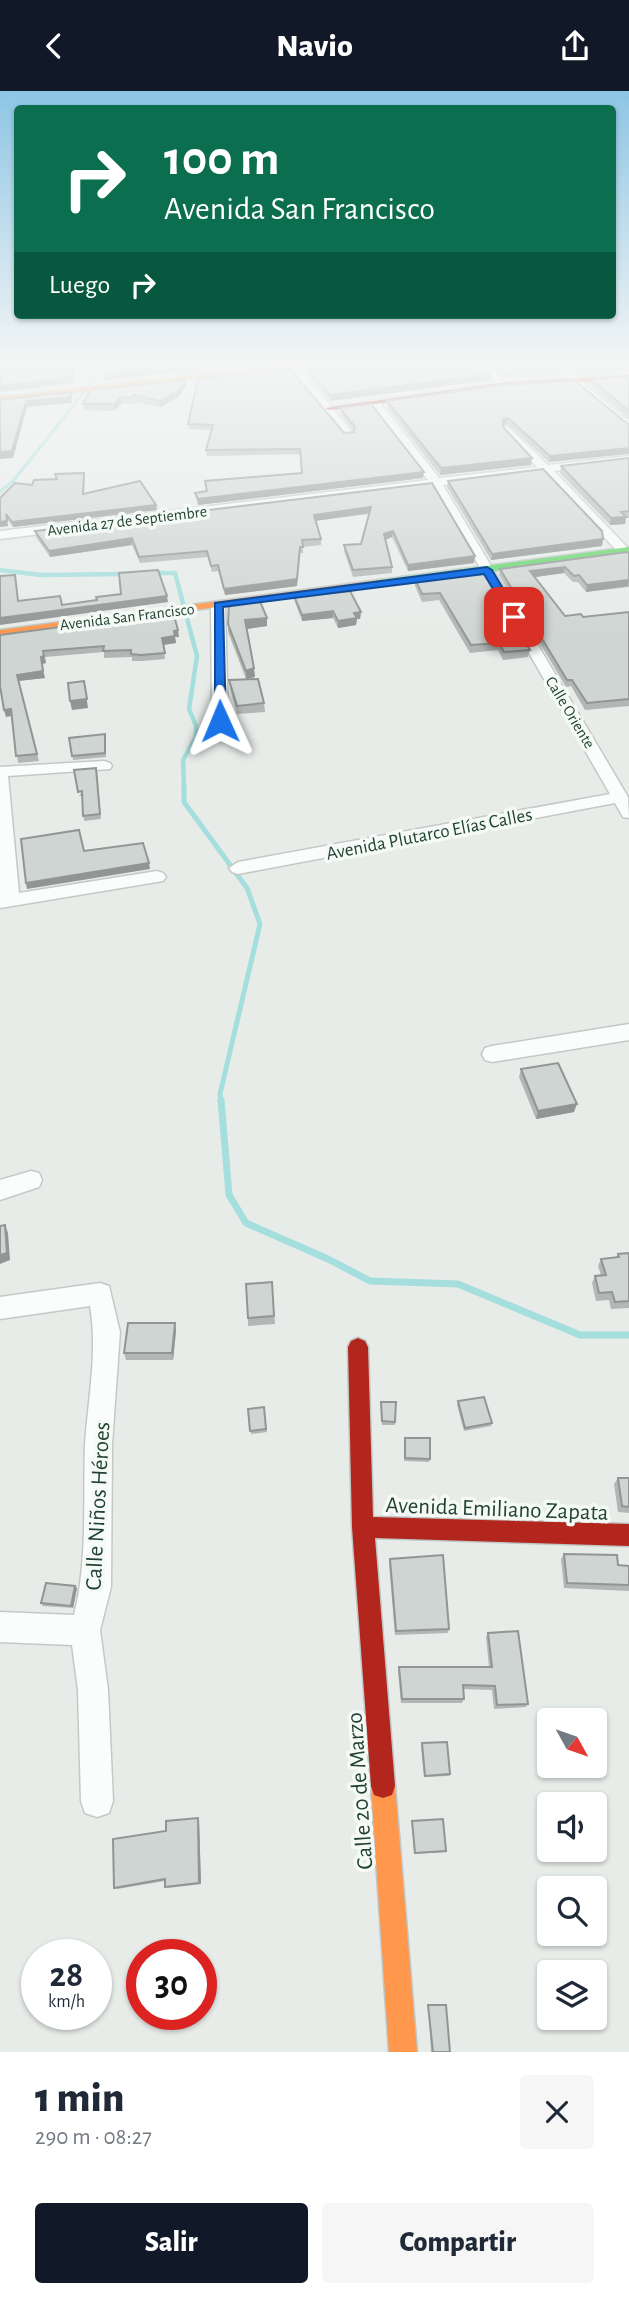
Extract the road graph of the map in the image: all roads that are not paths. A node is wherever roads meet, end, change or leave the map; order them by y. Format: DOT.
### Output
graph roads {
  1 [pos="414,454"];
  2 [pos="530,454"];
  3 [pos="629,459"];
  4 [pos="545,469"];
  5 [pos="436,482"];
  6 [pos="0,535"];
  7 [pos="626,550"];
  8 [pos="487,570"];
  9 [pos="211,606"];
  10 [pos="0,633"];
  11 [pos="220,721"];
  12 [pos="104,766"];
  13 [pos="0,772"];
  14 [pos="611,780"];
  15 [pos="629,780"];
  16 [pos="620,797"];
  17 [pos="629,813"];
  18 [pos="238,868"];
  19 [pos="157,877"];
  20 [pos="5,901"];
  21 [pos="629,1032"];
  22 [pos="492,1053"];
  23 [pos="30,1180"];
  24 [pos="0,1190"];
  25 [pos="0,1308"];
  26 [pos="358,1347"];
  27 [pos="363,1527"];
  28 [pos="629,1535"];
  29 [pos="0,1627"];
  30 [pos="85,1630"];
  31 [pos="97,1801"];
  32 [pos="403,2052"];
  1 -- 5 [label="street, Calle Oriente"];
  2 -- 4 [label="street"];
  3 -- 4 [label="street, Avenida 27 de Septiembre"];
  4 -- 5 [label="street, Avenida 27 de Septiembre"];
  4 -- 7 [label="street"];
  5 -- 6 [label="street, Avenida 27 de Septiembre"];
  5 -- 8 [label="street, Calle Oriente"];
  7 -- 8 [label="street, Avenida San Francisco"];
  8 -- 9 [label="street, Avenida San Francisco"];
  8 -- 14 [label="street, Calle Oriente"];
  9 -- 10 [label="street, Avenida San Francisco"];
  9 -- 11 [label="street"];
  12 -- 13 [label="street"];
  13 -- 20 [label="street"];
  14 -- 15 [label="street"];
  14 -- 16 [label="street, Calle Oriente"];
  16 -- 17 [label="street, Calle Oriente"];
  16 -- 18 [label="street, Avenida Plutarco Elías Calles"];
  19 -- 20 [label="street"];
  21 -- 22 [label="street"];
  23 -- 24 [label="street"];
  25 -- 30 [label="street, Calle Niños Héroes"];
  26 -- 27 [label="street, Calle 20 de Marzo"];
  27 -- 28 [label="street, Avenida Emiliano Zapata"];
  27 -- 32 [label="street, Calle 20 de Marzo"];
  29 -- 30 [label="street"];
  30 -- 31 [label="street, Calle Niños Héroes"];
}
